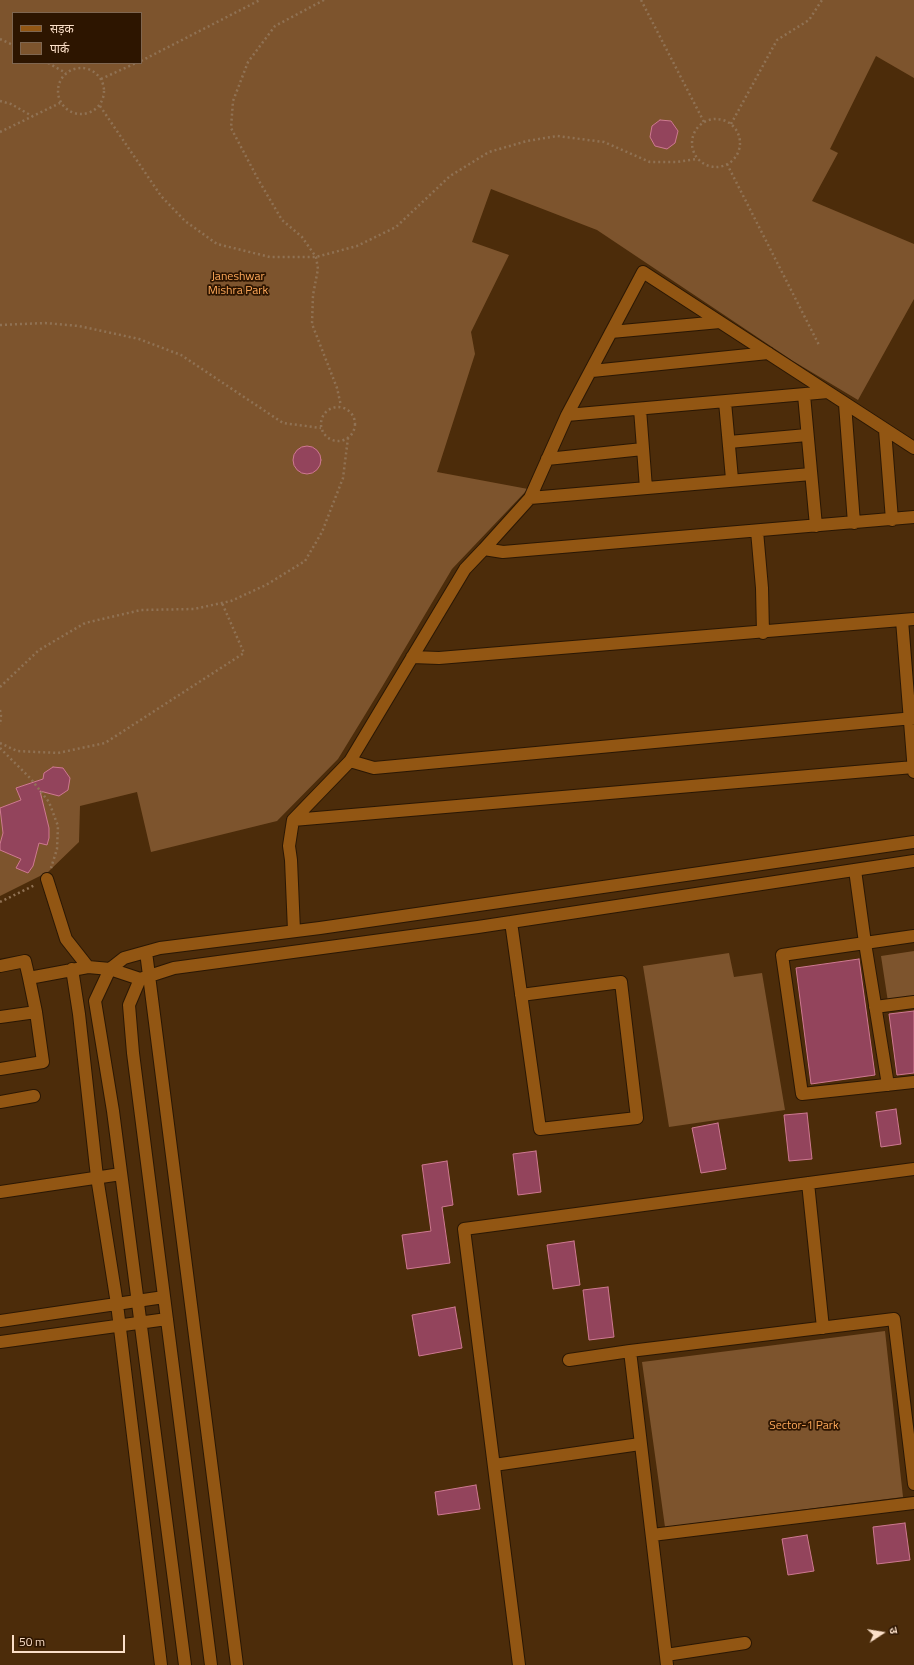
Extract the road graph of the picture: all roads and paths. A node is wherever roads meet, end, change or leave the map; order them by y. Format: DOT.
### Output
graph roads {
  1 [pos="260,0"];
  2 [pos="324,0"];
  3 [pos="641,0"];
  4 [pos="822,0"];
  5 [pos="0,40"];
  6 [pos="12,45"];
  7 [pos="142,60"];
  8 [pos="50,64"];
  9 [pos="134,64"];
  10 [pos="66,73"];
  11 [pos="101,80"];
  12 [pos="0,101"];
  13 [pos="60,103"];
  14 [pos="100,106"];
  15 [pos="32,116"];
  16 [pos="704,122"];
  17 [pos="731,124"];
  18 [pos="0,132"];
  19 [pos="697,159"];
  20 [pos="727,164"];
  21 [pos="316,257"];
  22 [pos="720,322"];
  23 [pos="0,325"];
  24 [pos="611,332"];
  25 [pos="819,345"];
  26 [pos="768,353"];
  27 [pos="592,370"];
  28 [pos="828,392"];
  29 [pos="804,395"];
  30 [pos="725,402"];
  31 [pos="845,404"];
  32 [pos="341,406"];
  33 [pos="640,409"];
  34 [pos="567,415"];
  35 [pos="321,428"];
  36 [pos="885,430"];
  37 [pos="807,435"];
  38 [pos="348,438"];
  39 [pos="729,442"];
  40 [pos="914,448"];
  41 [pos="643,449"];
  42 [pos="547,459"];
  43 [pos="811,474"];
  44 [pos="732,480"];
  45 [pos="646,488"];
  46 [pos="530,498"];
  47 [pos="914,517"];
  48 [pos="892,520"];
  49 [pos="854,523"];
  50 [pos="816,526"];
  51 [pos="757,531"];
  52 [pos="484,549"];
  53 [pos="222,603"];
  54 [pos="908,620"];
  55 [pos="763,633"];
  56 [pos="412,657"];
  57 [pos="0,687"];
  58 [pos="0,710"];
  59 [pos="912,719"];
  60 [pos="0,725"];
  61 [pos="0,743"];
  62 [pos="0,748"];
  63 [pos="350,761"];
  64 [pos="914,768"];
  65 [pos="293,820"];
  66 [pos="914,842"];
  67 [pos="914,861"];
  68 [pos="855,870"];
  69 [pos="48,879"];
  70 [pos="0,902"];
  71 [pos="511,922"];
  72 [pos="294,932"];
  73 [pos="914,936"];
  74 [pos="865,943"];
  75 [pos="146,952"];
  76 [pos="0,966"];
  77 [pos="88,966"];
  78 [pos="72,969"];
  79 [pos="110,969"];
  80 [pos="29,978"];
  81 [pos="144,978"];
  82 [pos="521,995"];
  83 [pos="914,1002"];
  84 [pos="875,1007"];
  85 [pos="36,1012"];
  86 [pos="0,1017"];
  87 [pos="0,1069"];
  88 [pos="914,1082"];
  89 [pos="888,1085"];
  90 [pos="34,1096"];
  91 [pos="0,1102"];
  92 [pos="914,1169"];
  93 [pos="121,1174"];
  94 [pos="97,1177"];
  95 [pos="808,1183"];
  96 [pos="0,1188"];
  97 [pos="0,1192"];
  98 [pos="164,1297"];
  99 [pos="137,1301"];
  100 [pos="117,1304"];
  101 [pos="167,1319"];
  102 [pos="0,1321"];
  103 [pos="140,1322"];
  104 [pos="120,1325"];
  105 [pos="823,1328"];
  106 [pos="0,1342"];
  107 [pos="630,1351"];
  108 [pos="569,1360"];
  109 [pos="640,1444"];
  110 [pos="494,1465"];
  111 [pos="914,1484"];
  112 [pos="914,1503"];
  113 [pos="652,1535"];
  114 [pos="745,1644"];
  115 [pos="667,1660"];
  116 [pos="161,1665"];
  117 [pos="184,1665"];
  118 [pos="211,1665"];
  119 [pos="237,1665"];
  120 [pos="519,1665"];
  1 -- 7 [label="path"];
  2 -- 21 [label="path"];
  3 -- 16 [label="path"];
  4 -- 17 [label="path"];
  5 -- 6 [label="path"];
  8 -- 10 [label="path"];
  9 -- 11 [label="path"];
  10 -- 11 [label="path"];
  10 -- 13 [label="path"];
  11 -- 14 [label="path"];
  12 -- 15 [label="path"];
  13 -- 14 [label="path"];
  13 -- 15 [label="path"];
  14 -- 21 [label="path"];
  15 -- 18 [label="path"];
  16 -- 17 [label="path"];
  16 -- 19 [label="path"];
  17 -- 20 [label="path"];
  19 -- 20 [label="path"];
  19 -- 21 [label="path"];
  20 -- 25 [label="path"];
  21 -- 32 [label="path"];
  22 -- 24 [label="street"];
  22 -- 24 [label="street"];
  22 -- 26 [label="street"];
  23 -- 35 [label="path"];
  24 -- 27 [label="street"];
  26 -- 27 [label="street"];
  26 -- 28 [label="street"];
  27 -- 34 [label="street"];
  28 -- 29 [label="street"];
  28 -- 31 [label="street"];
  29 -- 30 [label="street"];
  29 -- 37 [label="street"];
  30 -- 33 [label="street"];
  30 -- 39 [label="street"];
  31 -- 36 [label="street"];
  31 -- 49 [label="street"];
  32 -- 35 [label="path"];
  32 -- 38 [label="path"];
  33 -- 34 [label="street"];
  33 -- 41 [label="street"];
  34 -- 42 [label="street"];
  35 -- 38 [label="path"];
  36 -- 40 [label="street"];
  36 -- 48 [label="street"];
  37 -- 39 [label="street"];
  37 -- 43 [label="street"];
  38 -- 53 [label="path"];
  39 -- 44 [label="street"];
  41 -- 42 [label="street"];
  41 -- 45 [label="street"];
  42 -- 46 [label="street"];
  43 -- 44 [label="street"];
  43 -- 50 [label="street"];
  44 -- 45 [label="street"];
  45 -- 46 [label="street"];
  46 -- 52 [label="street"];
  47 -- 48 [label="street"];
  48 -- 49 [label="street"];
  49 -- 50 [label="street"];
  50 -- 51 [label="street"];
  51 -- 52 [label="street"];
  51 -- 55 [label="street"];
  52 -- 56 [label="street"];
  53 -- 57 [label="path"];
  53 -- 61 [label="path"];
  54 -- 55 [label="street"];
  54 -- 59 [label="street"];
  55 -- 56 [label="street"];
  56 -- 63 [label="street"];
  58 -- 60 [label="path"];
  59 -- 63 [label="street"];
  59 -- 64 [label="street"];
  62 -- 69 [label="path"];
  63 -- 65 [label="street"];
  64 -- 65 [label="street"];
  65 -- 72 [label="street"];
  66 -- 72 [label="street"];
  67 -- 68 [label="street"];
  68 -- 71 [label="street"];
  68 -- 74 [label="street"];
  69 -- 70 [label="path"];
  69 -- 77 [label="street"];
  71 -- 81 [label="street"];
  71 -- 82 [label="street"];
  72 -- 75 [label="street"];
  73 -- 74 [label="street"];
  74 -- 84 [label="street"];
  74 -- 89 [label="street"];
  75 -- 79 [label="street"];
  75 -- 81 [label="street"];
  76 -- 80 [label="street"];
  77 -- 78 [label="street"];
  77 -- 79 [label="street"];
  78 -- 80 [label="street"];
  78 -- 94 [label="street"];
  79 -- 81 [label="street"];
  79 -- 93 [label="street"];
  80 -- 85 [label="street"];
  81 -- 98 [label="street"];
  81 -- 119 [label="street"];
  82 -- 82 [label="street"];
  83 -- 84 [label="street"];
  84 -- 89 [label="street"];
  85 -- 86 [label="street"];
  85 -- 87 [label="street"];
  88 -- 89 [label="street"];
  90 -- 91 [label="street"];
  92 -- 95 [label="street"];
  93 -- 94 [label="street"];
  93 -- 99 [label="street"];
  94 -- 97 [label="street"];
  94 -- 100 [label="street"];
  95 -- 105 [label="street"];
  95 -- 110 [label="street"];
  96 -- 97 [label="street"];
  98 -- 99 [label="street"];
  98 -- 101 [label="street"];
  99 -- 100 [label="street"];
  99 -- 103 [label="street"];
  100 -- 102 [label="street"];
  100 -- 104 [label="street"];
  101 -- 103 [label="street"];
  101 -- 118 [label="street"];
  103 -- 104 [label="street"];
  103 -- 117 [label="street"];
  104 -- 106 [label="street"];
  104 -- 116 [label="street"];
  105 -- 107 [label="street"];
  105 -- 111 [label="street"];
  107 -- 108 [label="street"];
  107 -- 109 [label="street"];
  109 -- 110 [label="street"];
  109 -- 113 [label="street"];
  110 -- 120 [label="street"];
  112 -- 113 [label="street"];
  113 -- 115 [label="street"];
  114 -- 115 [label="street"];
}
